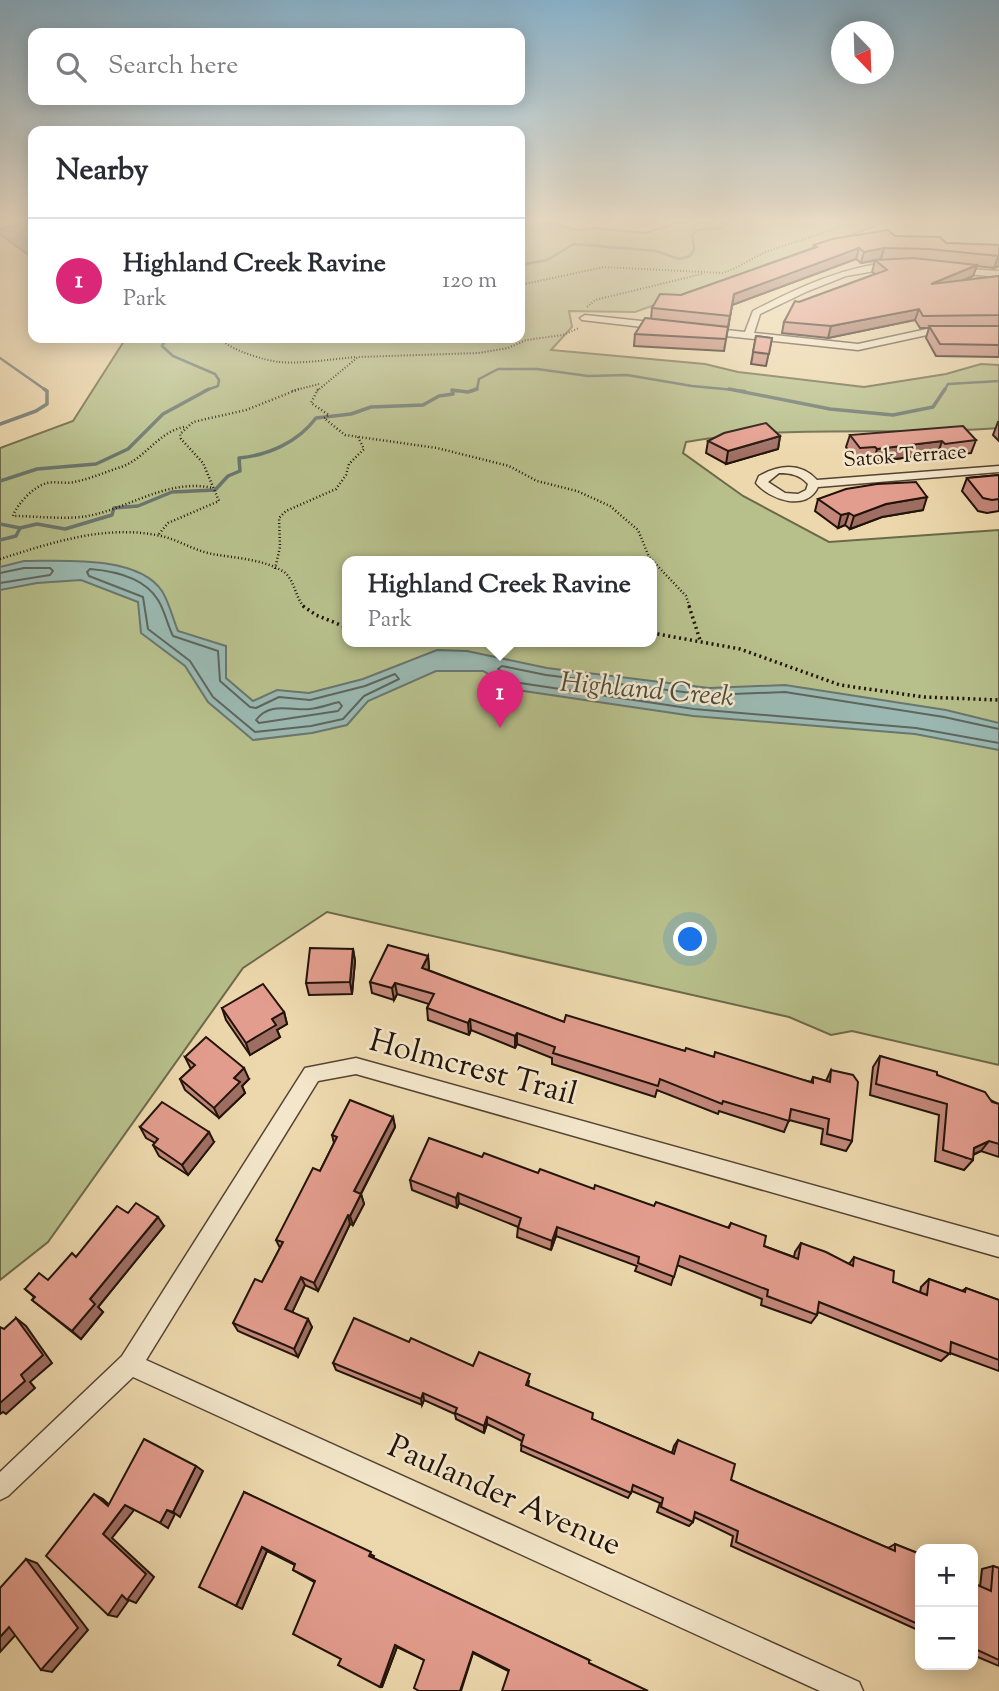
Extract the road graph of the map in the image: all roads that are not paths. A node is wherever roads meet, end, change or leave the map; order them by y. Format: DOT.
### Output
graph roads {
  1 [pos="782,299"];
  2 [pos="585,318"];
  3 [pos="671,327"];
  4 [pos="697,330"];
  5 [pos="961,332"];
  6 [pos="749,335"];
  7 [pos="999,470"];
  8 [pos="814,484"];
  9 [pos="999,1247"];
  10 [pos="130,1364"];
  11 [pos="0,1488"];
  12 [pos="850,1691"];
  1 -- 6 [label="street"];
  2 -- 3 [label="street"];
  4 -- 6 [label="street"];
  5 -- 6 [label="street"];
  7 -- 8 [label="street, Satok Terrace"];
  9 -- 10 [label="street, Holmcrest Trail"];
  10 -- 11 [label="street, Holmcrest Trail"];
  10 -- 12 [label="street, Paulander Avenue"];
}
